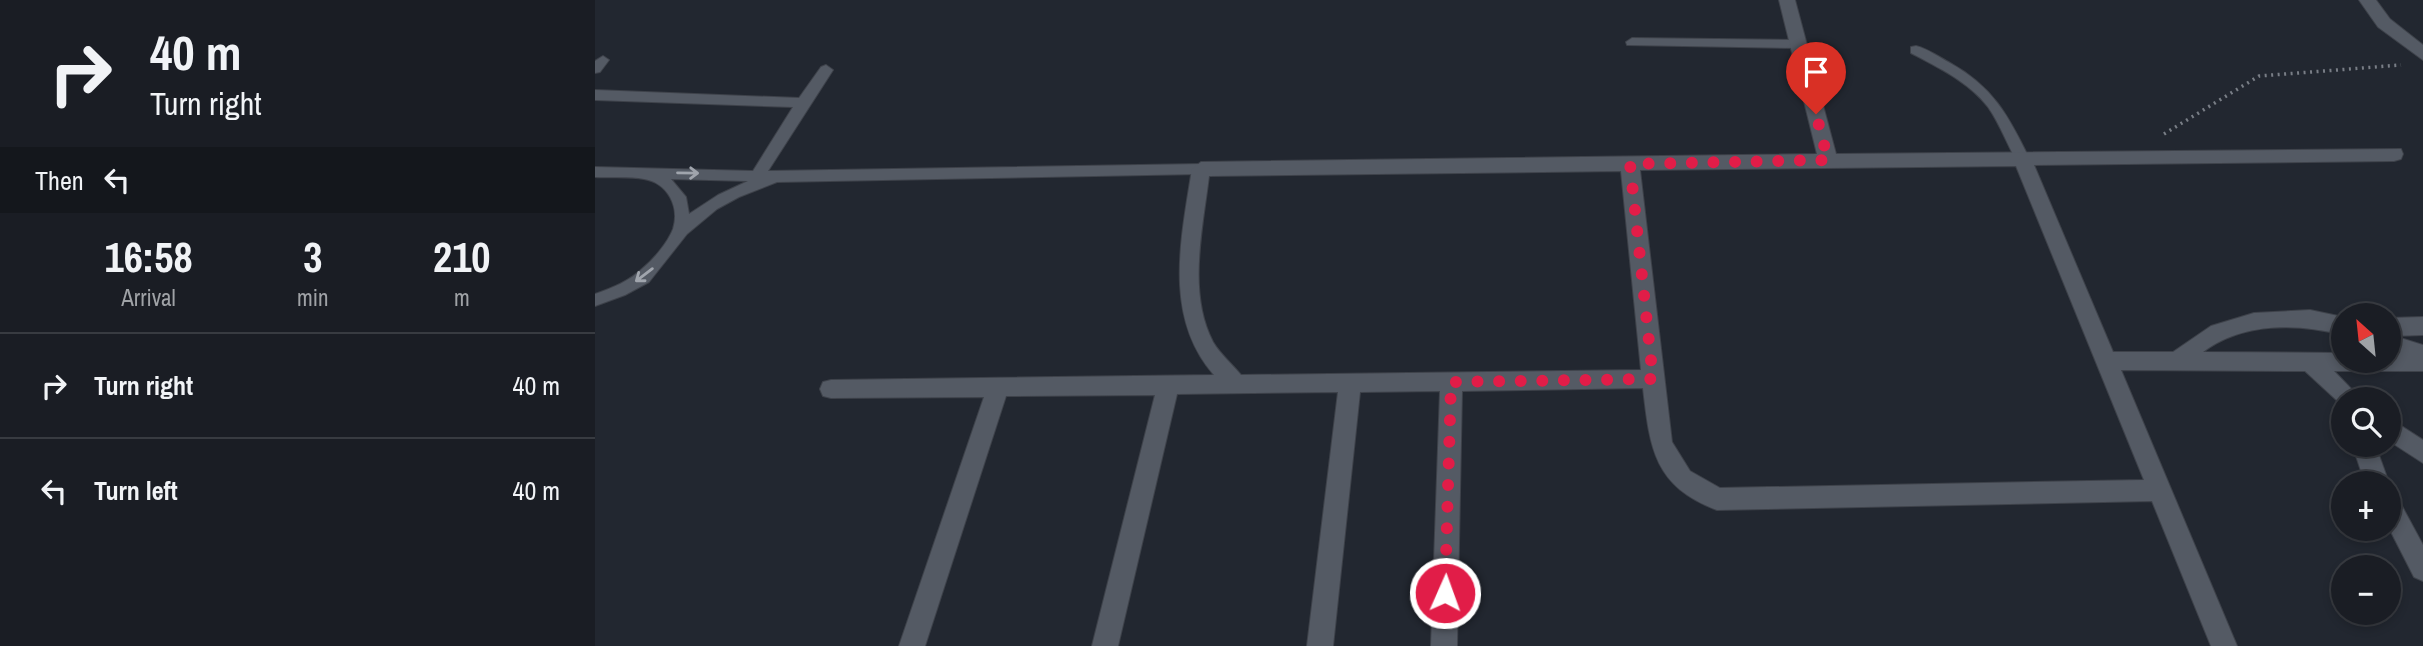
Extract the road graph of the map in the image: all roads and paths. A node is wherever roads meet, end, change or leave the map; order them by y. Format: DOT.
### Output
graph roads {
  1 [pos="1787,0"];
  2 [pos="2367,0"];
  3 [pos="1632,43"];
  4 [pos="1798,44"];
  5 [pos="1916,50"];
  6 [pos="2416,59"];
  7 [pos="826,70"];
  8 [pos="595,96"];
  9 [pos="803,103"];
  10 [pos="2152,134"];
  11 [pos="2394,154"];
  12 [pos="2022,158"];
  13 [pos="1828,160"];
  14 [pos="1630,164"];
  15 [pos="1201,169"];
  16 [pos="595,172"];
  17 [pos="641,172"];
  18 [pos="758,175"];
  19 [pos="786,177"];
  20 [pos="679,233"];
  21 [pos="596,301"];
  22 [pos="2331,322"];
  23 [pos="2423,326"];
  24 [pos="2401,327"];
  25 [pos="2401,347"];
  26 [pos="2423,354"];
  27 [pos="2108,361"];
  28 [pos="2178,361"];
  29 [pos="2309,361"];
  30 [pos="2423,362"];
  31 [pos="1653,379"];
  32 [pos="1451,382"];
  33 [pos="1350,383"];
  34 [pos="1236,384"];
  35 [pos="1168,385"];
  36 [pos="998,387"];
  37 [pos="2337,387"];
  38 [pos="831,389"];
  39 [pos="2401,437"];
  40 [pos="2423,453"];
  41 [pos="2160,490"];
  42 [pos="2401,528"];
  43 [pos="2423,569"];
  44 [pos="912,646"];
  45 [pos="1105,646"];
  46 [pos="1320,646"];
  47 [pos="1444,646"];
  48 [pos="2224,646"];
  1 -- 4 [label="street"];
  2 -- 6 [label="street"];
  3 -- 4 [label="lane"];
  4 -- 13 [label="street"];
  5 -- 12 [label="lane"];
  6 -- 10 [label="path"];
  7 -- 9 [label="lane"];
  8 -- 9 [label="lane"];
  9 -- 18 [label="lane"];
  11 -- 12 [label="street"];
  12 -- 13 [label="street"];
  12 -- 27 [label="street"];
  13 -- 14 [label="street"];
  14 -- 15 [label="street"];
  14 -- 31 [label="street"];
  15 -- 19 [label="lane"];
  15 -- 34 [label="street"];
  16 -- 17 [label="lane"];
  17 -- 18 [label="lane, one-way"];
  17 -- 20 [label="lane"];
  18 -- 19 [label="lane"];
  19 -- 20 [label="lane"];
  20 -- 21 [label="lane, one-way"];
  22 -- 28 [label="street"];
  23 -- 24 [label="street"];
  25 -- 26 [label="street"];
  27 -- 28 [label="street"];
  27 -- 41 [label="street"];
  28 -- 29 [label="street"];
  29 -- 30 [label="street"];
  29 -- 37 [label="street"];
  31 -- 32 [label="street"];
  31 -- 41 [label="street"];
  32 -- 33 [label="street"];
  32 -- 47 [label="street"];
  33 -- 34 [label="street"];
  33 -- 46 [label="street"];
  34 -- 35 [label="street"];
  35 -- 36 [label="street"];
  35 -- 45 [label="street"];
  36 -- 38 [label="street"];
  36 -- 44 [label="street"];
  39 -- 40 [label="street"];
  41 -- 48 [label="street"];
  42 -- 43 [label="street"];
}
